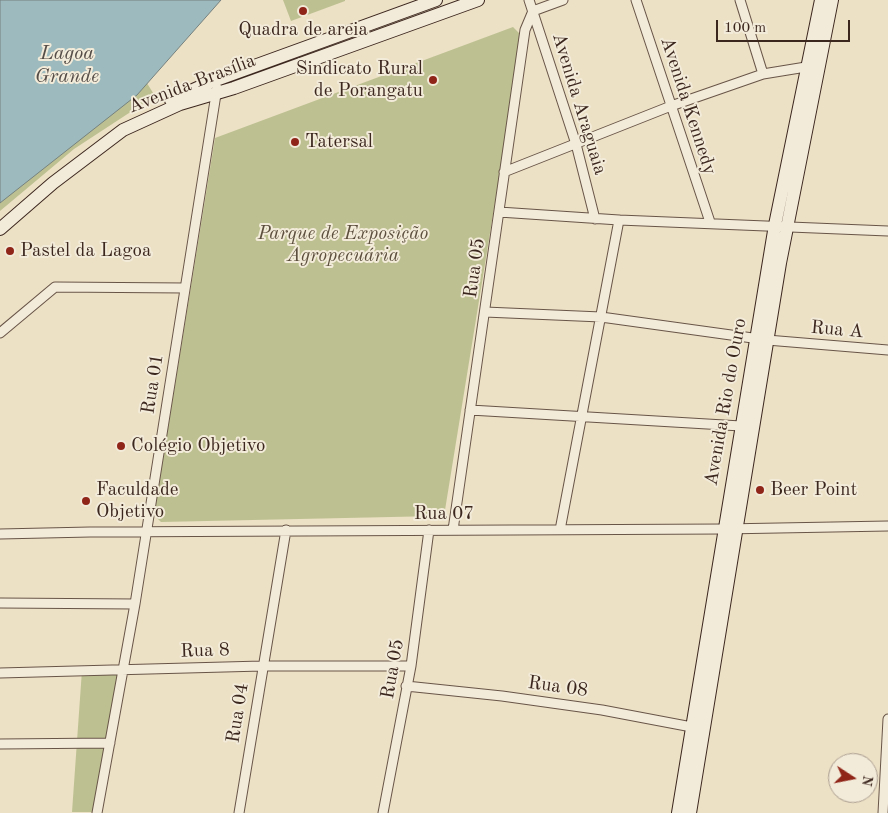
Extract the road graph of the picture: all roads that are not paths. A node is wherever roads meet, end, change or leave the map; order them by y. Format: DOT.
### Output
graph roads {
  1 [pos="436,0"];
  2 [pos="478,0"];
  3 [pos="529,0"];
  4 [pos="563,0"];
  5 [pos="636,0"];
  6 [pos="740,0"];
  7 [pos="821,0"];
  8 [pos="832,0"];
  9 [pos="533,12"];
  10 [pos="387,18"];
  11 [pos="390,32"];
  12 [pos="288,54"];
  13 [pos="813,66"];
  14 [pos="292,67"];
  15 [pos="234,73"];
  16 [pos="763,74"];
  17 [pos="216,84"];
  18 [pos="234,88"];
  19 [pos="670,106"];
  20 [pos="576,144"];
  21 [pos="504,172"];
  22 [pos="499,212"];
  23 [pos="596,219"];
  24 [pos="619,220"];
  25 [pos="710,222"];
  26 [pos="781,225"];
  27 [pos="0,228"];
  28 [pos="888,231"];
  29 [pos="185,288"];
  30 [pos="485,312"];
  31 [pos="601,317"];
  32 [pos="0,333"];
  33 [pos="762,340"];
  34 [pos="888,350"];
  35 [pos="470,410"];
  36 [pos="583,417"];
  37 [pos="741,426"];
  38 [pos="743,449"];
  39 [pos="888,526"];
  40 [pos="729,529"];
  41 [pos="286,530"];
  42 [pos="430,530"];
  43 [pos="453,530"];
  44 [pos="560,530"];
  45 [pos="146,531"];
  46 [pos="0,534"];
  47 [pos="0,603"];
  48 [pos="134,604"];
  49 [pos="262,666"];
  50 [pos="411,666"];
  51 [pos="122,670"];
  52 [pos="0,673"];
  53 [pos="406,686"];
  54 [pos="888,719"];
  55 [pos="699,728"];
  56 [pos="110,743"];
  57 [pos="0,744"];
  58 [pos="97,813"];
  59 [pos="239,813"];
  60 [pos="384,813"];
  61 [pos="678,813"];
  62 [pos="690,813"];
  63 [pos="884,813"];
  1 -- 10 [label="main road, Avenida Brasília"];
  2 -- 11 [label="main road, Avenida Brasília"];
  3 -- 9 [label="street, Avenida Araguaia"];
  4 -- 9 [label="street"];
  5 -- 19 [label="street, Avenida Kennedy"];
  6 -- 16 [label="street"];
  7 -- 13 [label="main road, Avenida Rio do Ouro"];
  8 -- 13 [label="main road, Avenida Rio do Ouro"];
  9 -- 20 [label="street, Avenida Araguaia"];
  9 -- 21 [label="street, Rua 05"];
  10 -- 11 [label="main road"];
  10 -- 12 [label="main road, Avenida Brasília"];
  11 -- 14 [label="main road, Avenida Brasília"];
  12 -- 14 [label="main road"];
  12 -- 15 [label="main road, Avenida Brasília"];
  13 -- 16 [label="street"];
  13 -- 26 [label="main road, Avenida Rio do Ouro"];
  14 -- 18 [label="main road, Avenida Brasília"];
  15 -- 17 [label="main road, Avenida Brasília"];
  15 -- 18 [label="main road"];
  16 -- 19 [label="street"];
  17 -- 18 [label="main road, Avenida Brasília"];
  17 -- 27 [label="main road, Avenida Brasília"];
  17 -- 29 [label="street, Rua 01"];
  19 -- 20 [label="street"];
  19 -- 25 [label="street, Avenida Kennedy"];
  20 -- 21 [label="street"];
  20 -- 23 [label="street, Avenida Araguaia"];
  21 -- 22 [label="street, Rua 05"];
  22 -- 23 [label="street"];
  22 -- 30 [label="street, Rua 05"];
  23 -- 24 [label="street"];
  24 -- 25 [label="street"];
  24 -- 31 [label="street"];
  25 -- 26 [label="street"];
  26 -- 28 [label="street"];
  26 -- 33 [label="main road, Avenida Rio do Ouro"];
  29 -- 32 [label="street"];
  29 -- 45 [label="street, Rua 01"];
  30 -- 31 [label="street, Rua A"];
  30 -- 35 [label="street, Rua 05"];
  31 -- 33 [label="street, Rua A"];
  31 -- 36 [label="street"];
  33 -- 34 [label="street, Rua A"];
  33 -- 37 [label="main road, Avenida Rio do Ouro"];
  33 -- 38 [label="main road, Avenida Rio do Ouro"];
  35 -- 36 [label="street"];
  35 -- 43 [label="street, Rua 05"];
  36 -- 37 [label="street"];
  36 -- 44 [label="street"];
  37 -- 38 [label="main road, Avenida Rio do Ouro"];
  38 -- 40 [label="main road, Avenida Rio do Ouro"];
  39 -- 40 [label="street, Rua 07"];
  40 -- 44 [label="street, Rua 07"];
  40 -- 55 [label="main road, Avenida Rio do Ouro"];
  41 -- 42 [label="street, Rua 07"];
  41 -- 45 [label="street, Rua 07"];
  41 -- 49 [label="street, Rua 04"];
  42 -- 43 [label="street, Rua 07"];
  42 -- 50 [label="street, Rua 05"];
  43 -- 44 [label="street, Rua 07"];
  45 -- 46 [label="street, Rua 07"];
  45 -- 48 [label="street, Rua 01"];
  47 -- 48 [label="street"];
  48 -- 51 [label="street, Rua 01"];
  49 -- 50 [label="street, Rua 8"];
  49 -- 51 [label="street, Rua 8"];
  49 -- 59 [label="street, Rua 04"];
  50 -- 53 [label="street, Rua 05"];
  51 -- 52 [label="street, Rua 8"];
  51 -- 56 [label="street, Rua 01"];
  53 -- 55 [label="street, Rua 08"];
  53 -- 60 [label="street, Rua 05"];
  54 -- 63 [label="street"];
  55 -- 61 [label="main road, Avenida Rio do Ouro"];
  55 -- 62 [label="main road, Avenida Rio do Ouro"];
  56 -- 57 [label="street"];
  56 -- 58 [label="street, Rua 01"];
}
